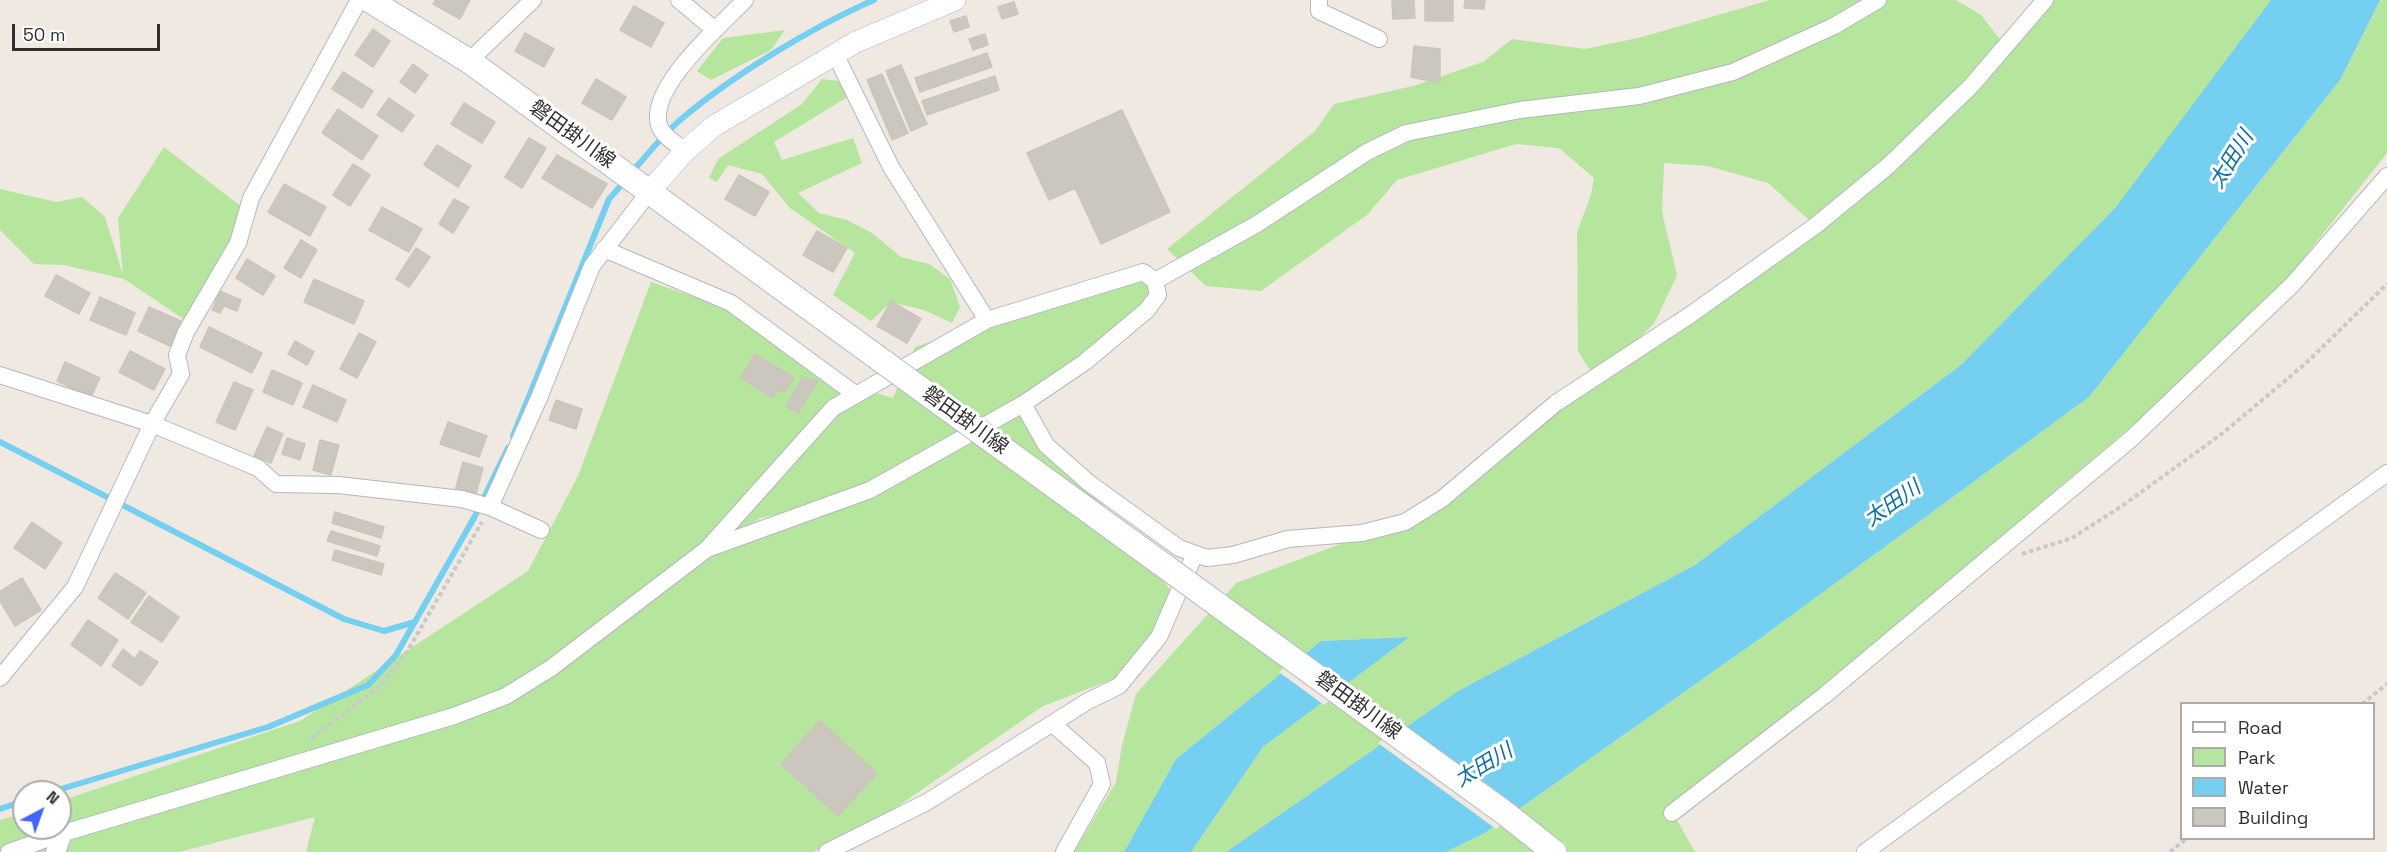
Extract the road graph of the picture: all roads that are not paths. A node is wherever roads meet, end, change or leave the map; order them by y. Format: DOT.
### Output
graph roads {
  1 [pos="359,0"];
  2 [pos="369,0"];
  3 [pos="532,0"];
  4 [pos="679,0"];
  5 [pos="745,0"];
  6 [pos="955,0"];
  7 [pos="1319,0"];
  8 [pos="1878,0"];
  9 [pos="2045,0"];
  10 [pos="715,30"];
  11 [pos="1379,39"];
  12 [pos="835,54"];
  13 [pos="469,61"];
  14 [pos="685,151"];
  15 [pos="2387,176"];
  16 [pos="650,191"];
  17 [pos="603,249"];
  18 [pos="1155,282"];
  19 [pos="987,320"];
  20 [pos="0,375"];
  21 [pos="855,394"];
  22 [pos="1023,404"];
  23 [pos="152,424"];
  24 [pos="2387,473"];
  25 [pos="490,507"];
  26 [pos="541,530"];
  27 [pos="707,549"];
  28 [pos="1195,554"];
  29 [pos="0,678"];
  30 [pos="1054,725"];
  31 [pos="1672,813"];
  32 [pos="72,831"];
  33 [pos="44,840"];
  34 [pos="62,840"];
  35 [pos="9,852"];
  36 [pos="54,852"];
  37 [pos="827,852"];
  38 [pos="1064,852"];
  39 [pos="1554,852"];
  40 [pos="1865,852"];
  1 -- 23 [label="street"];
  2 -- 13 [label="main road, 磐田掛川線"];
  3 -- 13 [label="street"];
  4 -- 10 [label="street"];
  5 -- 10 [label="street"];
  6 -- 12 [label="street"];
  7 -- 11 [label="street"];
  8 -- 18 [label="street"];
  9 -- 28 [label="street"];
  10 -- 14 [label="street"];
  12 -- 14 [label="street"];
  12 -- 19 [label="street"];
  13 -- 16 [label="main road, 磐田掛川線"];
  14 -- 16 [label="street"];
  15 -- 31 [label="street"];
  16 -- 17 [label="street"];
  16 -- 39 [label="main road, 磐田掛川線, bridge"];
  17 -- 21 [label="street"];
  17 -- 25 [label="street"];
  18 -- 19 [label="street"];
  18 -- 22 [label="street"];
  19 -- 21 [label="street"];
  20 -- 23 [label="street"];
  21 -- 27 [label="street"];
  22 -- 27 [label="street"];
  22 -- 28 [label="street"];
  23 -- 25 [label="street"];
  23 -- 29 [label="street"];
  24 -- 40 [label="street"];
  25 -- 26 [label="street"];
  27 -- 32 [label="street"];
  28 -- 30 [label="street"];
  30 -- 37 [label="street"];
  30 -- 38 [label="street"];
  33 -- 35 [label="street"];
  34 -- 36 [label="street"];
}
